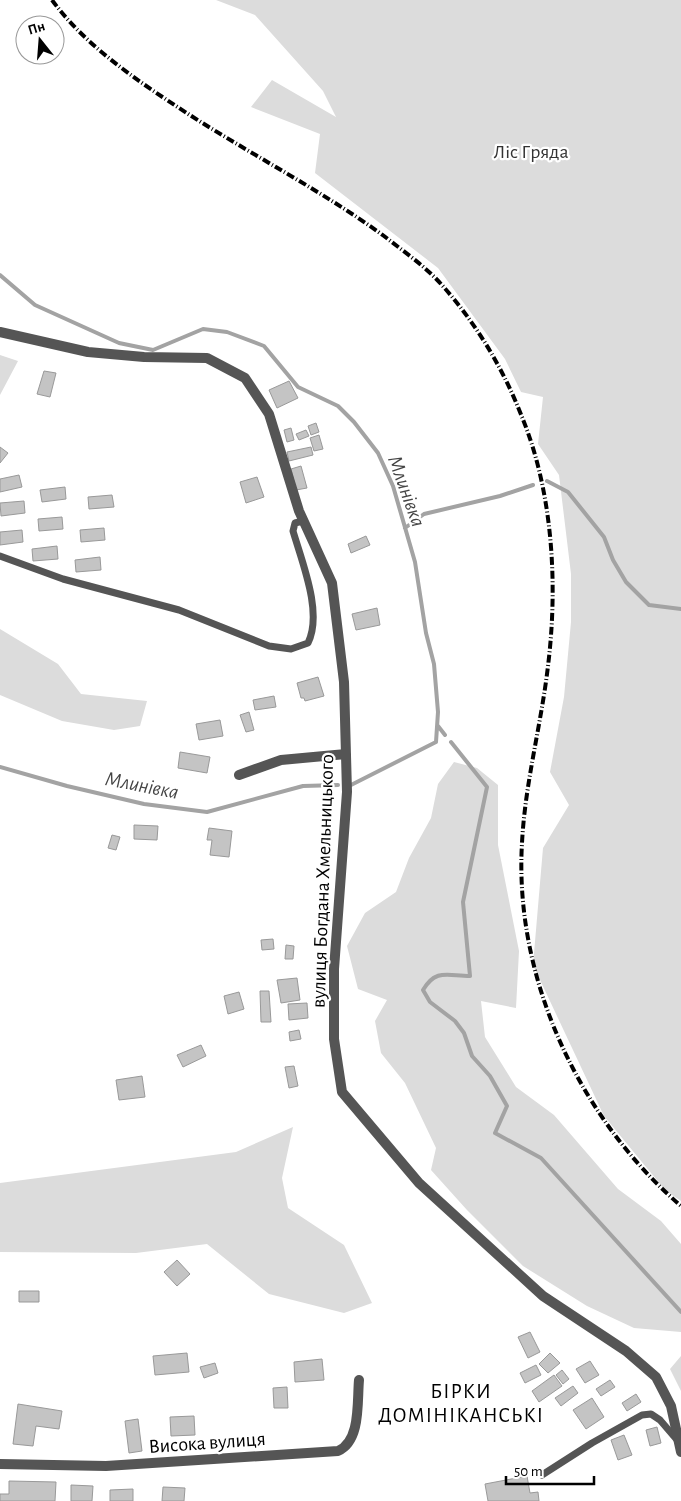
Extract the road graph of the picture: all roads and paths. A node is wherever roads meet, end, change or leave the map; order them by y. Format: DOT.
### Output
graph roads {
  1 [pos="0,332"];
  2 [pos="303,521"];
  3 [pos="0,556"];
  4 [pos="346,754"];
  5 [pos="239,775"];
  6 [pos="359,1380"];
  7 [pos="680,1448"];
  8 [pos="0,1464"];
  9 [pos="542,1475"];
  1 -- 2 [label="street, вулиця Богдана Хмельницького"];
  2 -- 3 [label="lane"];
  2 -- 4 [label="street, вулиця Богдана Хмельницького"];
  4 -- 5 [label="street"];
  4 -- 7 [label="street, вулиця Богдана Хмельницького"];
  6 -- 8 [label="street, Висока вулиця"];
  7 -- 9 [label="lane"];
}
